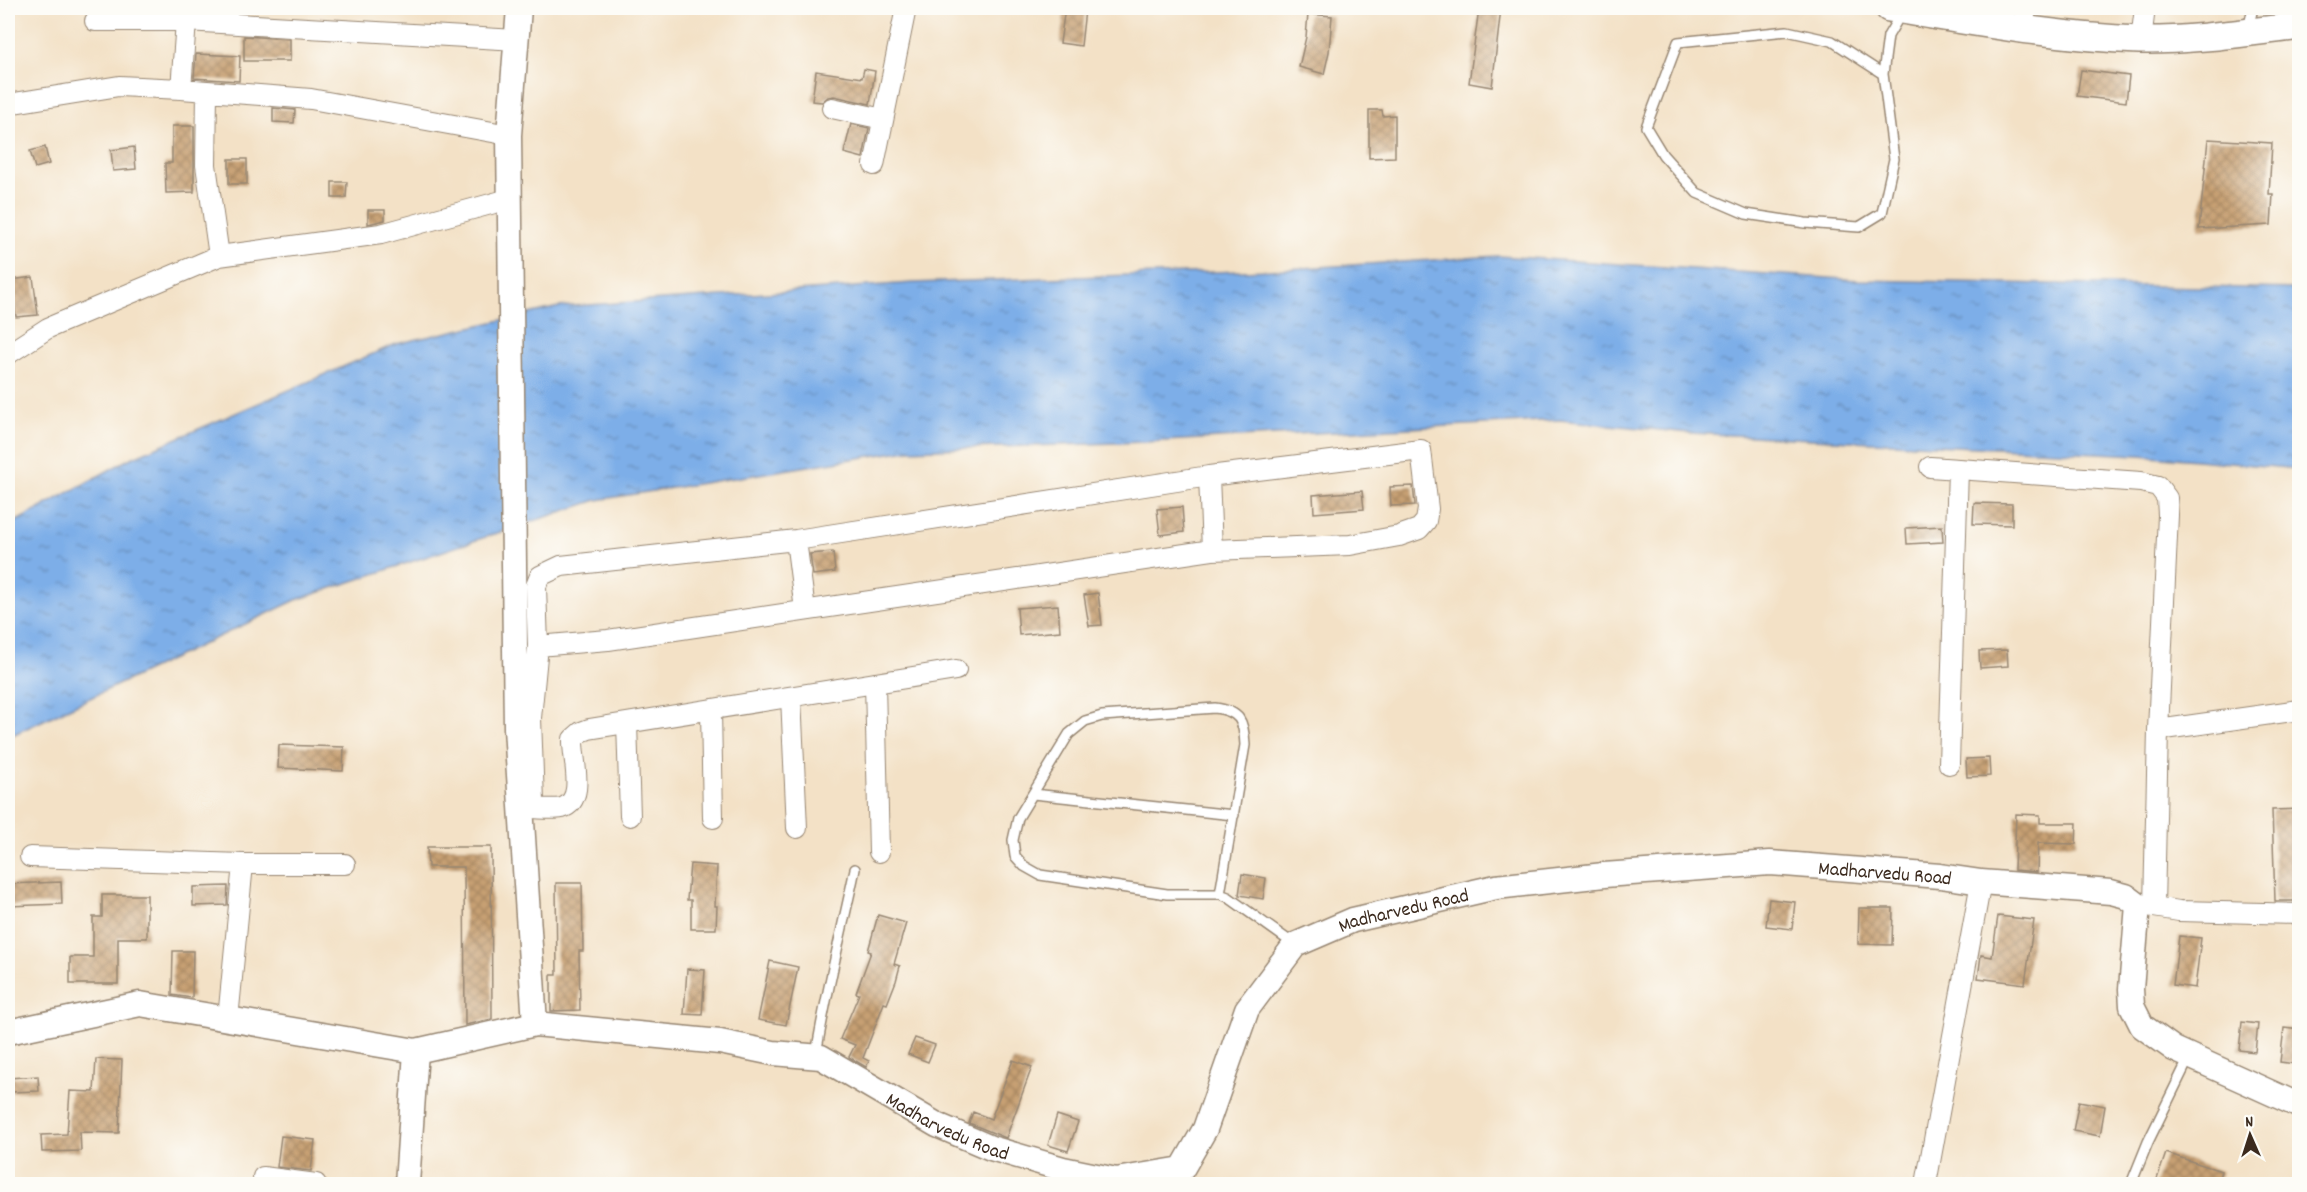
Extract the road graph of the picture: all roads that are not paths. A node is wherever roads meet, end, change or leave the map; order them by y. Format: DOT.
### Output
graph roads {
  1 [pos="519,8"];
  2 [pos="906,8"];
  3 [pos="1898,8"];
  4 [pos="2145,8"];
  5 [pos="187,14"];
  6 [pos="2025,19"];
  7 [pos="2250,20"];
  8 [pos="95,21"];
  9 [pos="2300,26"];
  10 [pos="518,40"];
  11 [pos="2140,40"];
  12 [pos="1883,74"];
  13 [pos="181,89"];
  14 [pos="207,92"];
  15 [pos="8,106"];
  16 [pos="832,108"];
  17 [pos="883,119"];
  18 [pos="509,135"];
  19 [pos="874,165"];
  20 [pos="509,199"];
  21 [pos="219,256"];
  22 [pos="8,354"];
  23 [pos="1930,467"];
  24 [pos="1958,469"];
  25 [pos="1209,476"];
  26 [pos="795,540"];
  27 [pos="1212,550"];
  28 [pos="805,610"];
  29 [pos="538,646"];
  30 [pos="956,670"];
  31 [pos="875,683"];
  32 [pos="791,697"];
  33 [pos="711,710"];
  34 [pos="2300,710"];
  35 [pos="627,723"];
  36 [pos="2158,730"];
  37 [pos="1949,764"];
  38 [pos="1033,794"];
  39 [pos="525,808"];
  40 [pos="1233,815"];
  41 [pos="630,816"];
  42 [pos="713,818"];
  43 [pos="797,828"];
  44 [pos="879,852"];
  45 [pos="30,856"];
  46 [pos="243,864"];
  47 [pos="345,864"];
  48 [pos="855,869"];
  49 [pos="1981,882"];
  50 [pos="1220,894"];
  51 [pos="2146,906"];
  52 [pos="2300,914"];
  53 [pos="1295,945"];
  54 [pos="228,1019"];
  55 [pos="535,1024"];
  56 [pos="8,1032"];
  57 [pos="416,1051"];
  58 [pos="2190,1056"];
  59 [pos="816,1057"];
  60 [pos="2300,1106"];
  61 [pos="263,1177"];
  62 [pos="1181,1177"];
  63 [pos="316,1185"];
  64 [pos="407,1185"];
  65 [pos="1926,1185"];
  66 [pos="2131,1185"];
  1 -- 10 [label="street"];
  2 -- 17 [label="street"];
  3 -- 6 [label="main road"];
  3 -- 12 [label="lane"];
  4 -- 11 [label="street"];
  5 -- 8 [label="street"];
  5 -- 10 [label="street"];
  5 -- 13 [label="street"];
  6 -- 11 [label="main road"];
  7 -- 9 [label="main road"];
  7 -- 11 [label="main road"];
  10 -- 18 [label="street"];
  12 -- 12 [label="lane"];
  13 -- 14 [label="street"];
  13 -- 15 [label="street"];
  14 -- 18 [label="street"];
  14 -- 21 [label="street"];
  16 -- 17 [label="street"];
  17 -- 19 [label="street"];
  18 -- 20 [label="street"];
  20 -- 21 [label="street"];
  20 -- 39 [label="street"];
  21 -- 22 [label="street"];
  23 -- 24 [label="street"];
  24 -- 36 [label="street"];
  24 -- 37 [label="street"];
  25 -- 26 [label="street"];
  25 -- 27 [label="street"];
  25 -- 27 [label="street"];
  26 -- 28 [label="street"];
  26 -- 29 [label="street"];
  27 -- 28 [label="street"];
  28 -- 29 [label="street"];
  29 -- 39 [label="street"];
  30 -- 31 [label="street"];
  31 -- 32 [label="street"];
  31 -- 44 [label="street"];
  32 -- 33 [label="street"];
  32 -- 43 [label="street"];
  33 -- 35 [label="street"];
  33 -- 42 [label="street"];
  34 -- 36 [label="street"];
  35 -- 39 [label="street"];
  35 -- 41 [label="street"];
  36 -- 51 [label="street"];
  38 -- 40 [label="lane"];
  38 -- 40 [label="lane"];
  38 -- 50 [label="lane"];
  39 -- 55 [label="street"];
  40 -- 50 [label="lane"];
  45 -- 46 [label="street"];
  46 -- 47 [label="street"];
  46 -- 54 [label="street"];
  48 -- 59 [label="lane"];
  49 -- 51 [label="street, Madharvedu Road"];
  49 -- 53 [label="street, Madharvedu Road"];
  49 -- 65 [label="street"];
  50 -- 53 [label="lane"];
  51 -- 52 [label="street"];
  51 -- 58 [label="street"];
  53 -- 62 [label="street, Madharvedu Road"];
  54 -- 56 [label="street"];
  54 -- 57 [label="street"];
  55 -- 57 [label="street, Madharvedu Road"];
  55 -- 59 [label="street, Madharvedu Road"];
  57 -- 64 [label="street"];
  58 -- 60 [label="street"];
  58 -- 66 [label="lane"];
  59 -- 62 [label="street, Madharvedu Road"];
  61 -- 63 [label="street"];
}
